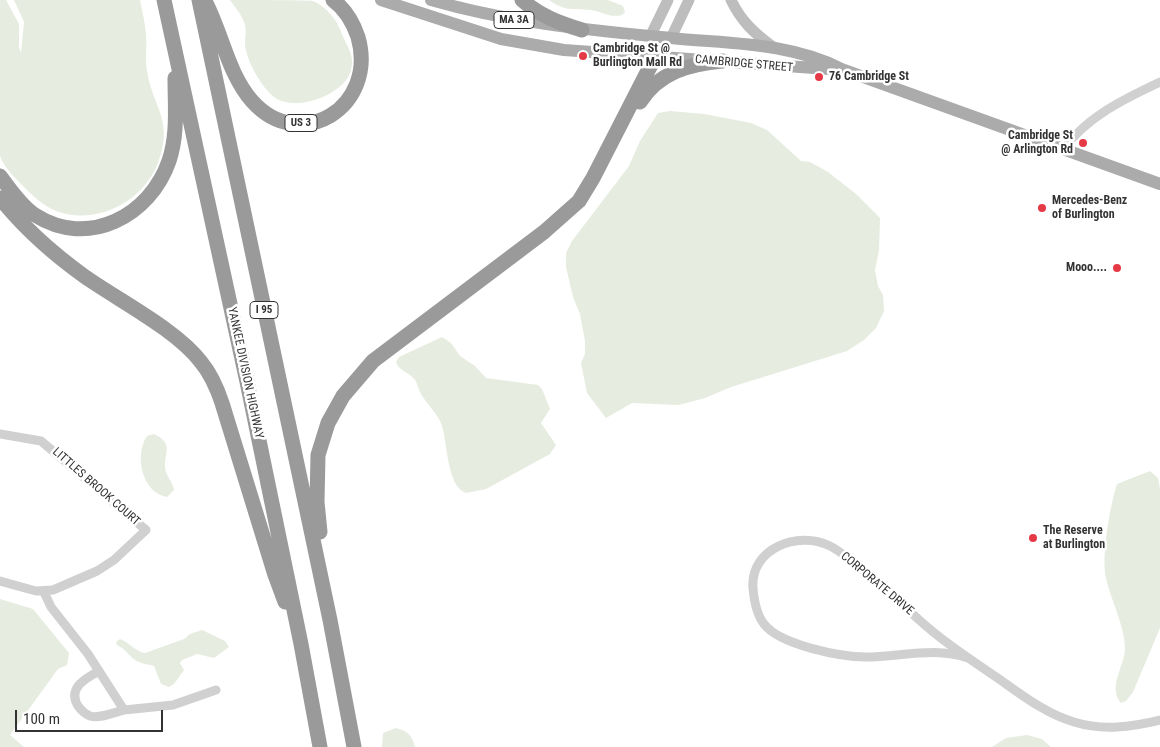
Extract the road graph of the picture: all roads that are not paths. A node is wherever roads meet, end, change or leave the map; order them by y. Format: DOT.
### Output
graph roads {
  1 [pos="164,0"];
  2 [pos="199,0"];
  3 [pos="204,0"];
  4 [pos="333,0"];
  5 [pos="381,0"];
  6 [pos="431,0"];
  7 [pos="522,0"];
  8 [pos="668,0"];
  9 [pos="688,0"];
  10 [pos="730,0"];
  11 [pos="582,30"];
  12 [pos="651,35"];
  13 [pos="671,38"];
  14 [pos="773,47"];
  15 [pos="176,54"];
  16 [pos="655,57"];
  17 [pos="723,61"];
  18 [pos="844,70"];
  19 [pos="1160,82"];
  20 [pos="1064,149"];
  21 [pos="606,153"];
  22 [pos="0,176"];
  23 [pos="1160,184"];
  24 [pos="0,198"];
  25 [pos="0,434"];
  26 [pos="0,581"];
  27 [pos="44,592"];
  28 [pos="330,620"];
  29 [pos="301,644"];
  30 [pos="968,658"];
  31 [pos="99,671"];
  32 [pos="216,690"];
  33 [pos="124,710"];
  34 [pos="1160,720"];
  35 [pos="320,747"];
  36 [pos="354,747"];
  1 -- 15 [label="highway, YANKEE DIVISION HIGHWAY / I 95"];
  2 -- 28 [label="highway, I 95"];
  3 -- 4 [label="highway, US 3"];
  5 -- 16 [label="main road, CAMBRIDGE STREET / MA 3A"];
  6 -- 11 [label="main road, CAMBRIDGE STREET / MA 3A"];
  7 -- 11 [label="highway"];
  8 -- 12 [label="main road"];
  9 -- 13 [label="main road"];
  10 -- 14 [label="main road"];
  11 -- 12 [label="main road, CAMBRIDGE STREET / MA 3A"];
  12 -- 13 [label="main road, CAMBRIDGE STREET / MA 3A"];
  12 -- 16 [label="main road"];
  13 -- 14 [label="main road, CAMBRIDGE STREET / MA 3A"];
  13 -- 16 [label="main road"];
  14 -- 18 [label="main road, CAMBRIDGE STREET / MA 3A"];
  15 -- 22 [label="highway"];
  15 -- 29 [label="highway, YANKEE DIVISION HIGHWAY / I 95"];
  16 -- 17 [label="main road, CAMBRIDGE STREET / MA 3A"];
  16 -- 21 [label="highway"];
  17 -- 18 [label="main road, CAMBRIDGE STREET / MA 3A"];
  17 -- 21 [label="highway"];
  18 -- 20 [label="main road, CAMBRIDGE STREET / MA 3A"];
  19 -- 20 [label="street"];
  20 -- 23 [label="main road, CAMBRIDGE STREET / MA 3A"];
  21 -- 28 [label="highway"];
  24 -- 29 [label="highway"];
  25 -- 27 [label="street, LITTLES BROOK COURT"];
  26 -- 27 [label="street"];
  27 -- 31 [label="street"];
  28 -- 36 [label="highway, I 95"];
  29 -- 35 [label="highway, YANKEE DIVISION HIGHWAY / I 95"];
  30 -- 30 [label="street, CORPORATE DRIVE"];
  30 -- 34 [label="street, CORPORATE DRIVE"];
  31 -- 33 [label="street"];
  31 -- 33 [label="street"];
  32 -- 33 [label="street"];
}
